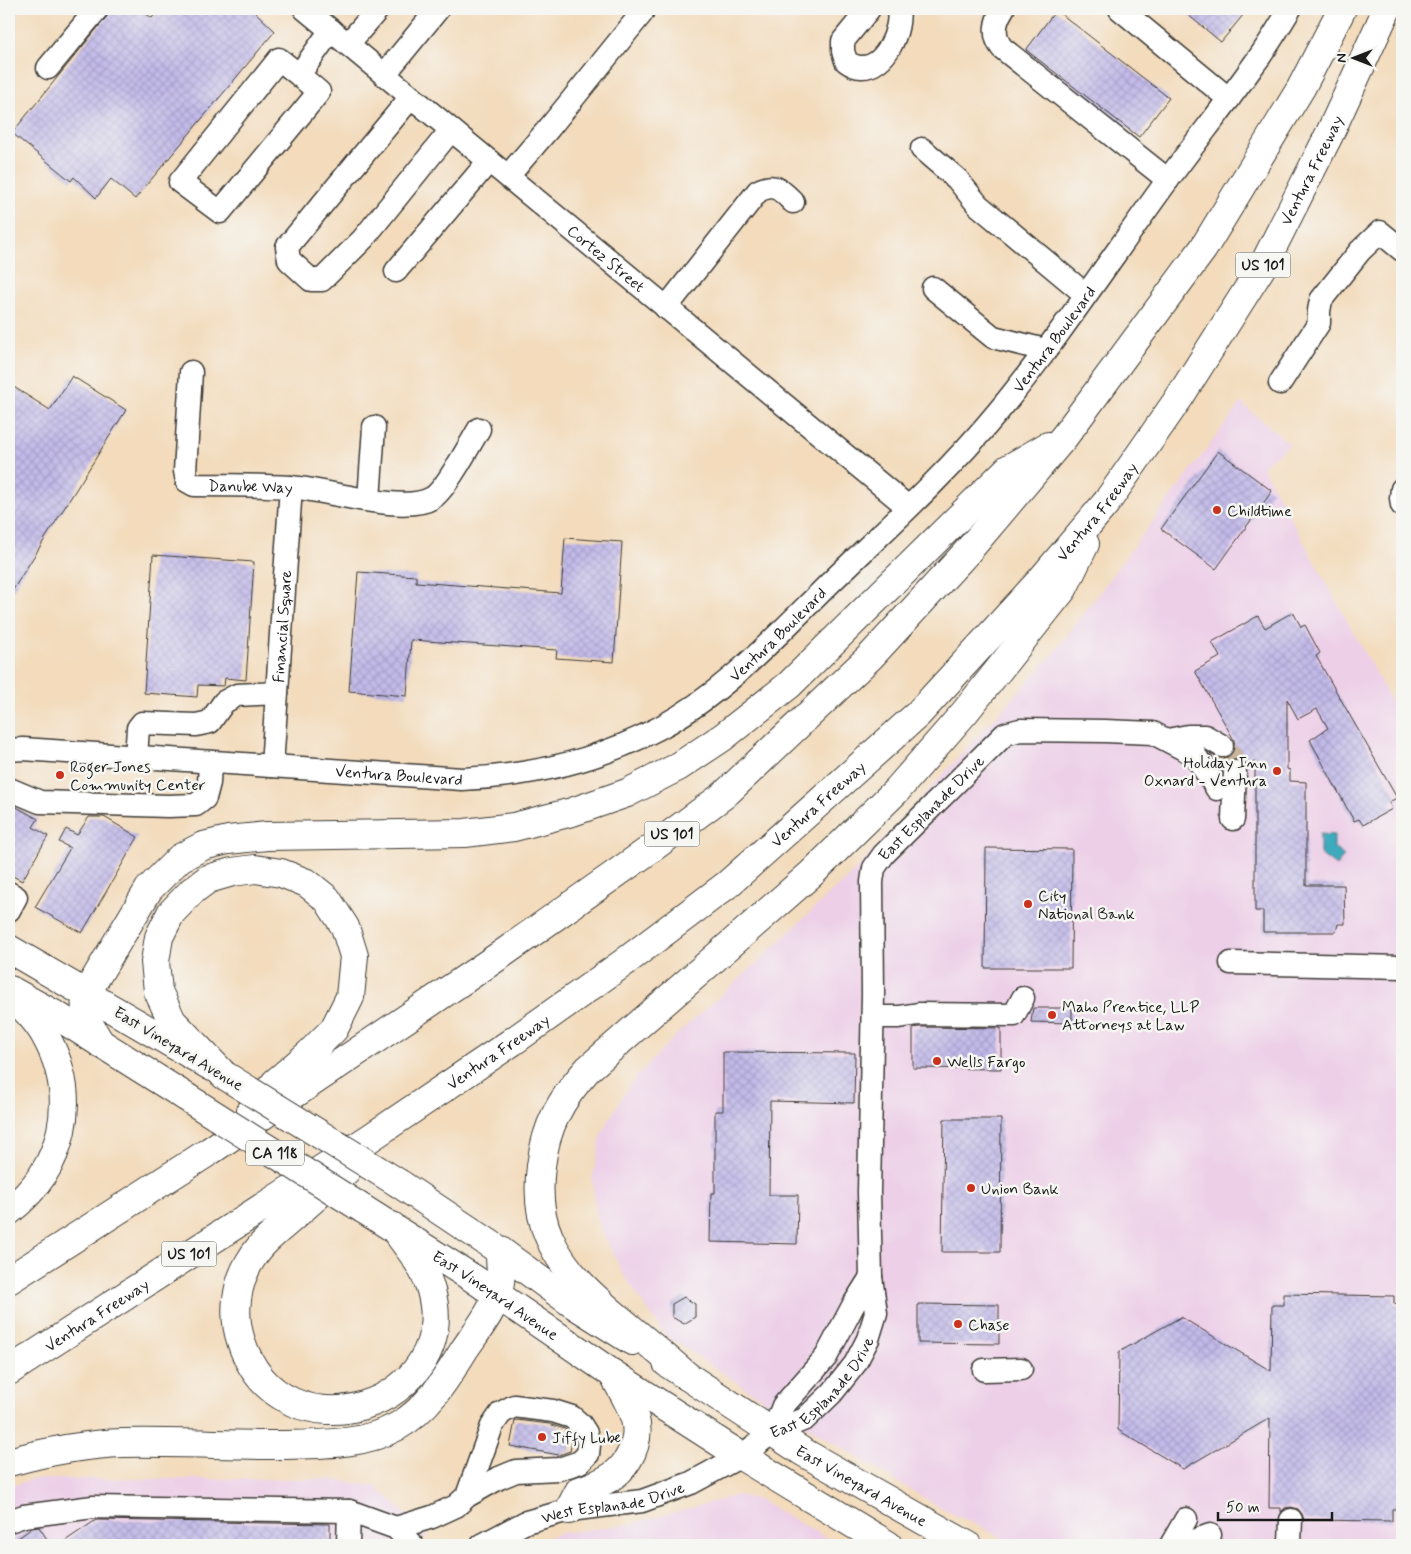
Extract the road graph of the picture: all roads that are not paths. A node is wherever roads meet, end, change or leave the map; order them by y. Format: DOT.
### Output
graph roads {
  1 [pos="97,9"];
  2 [pos="305,9"];
  3 [pos="378,9"];
  4 [pos="438,9"];
  5 [pos="869,9"];
  6 [pos="898,9"];
  7 [pos="1003,9"];
  8 [pos="1120,9"];
  9 [pos="1290,9"];
  10 [pos="1342,9"];
  11 [pos="1387,9"];
  12 [pos="642,14"];
  13 [pos="331,30"];
  14 [pos="348,44"];
  15 [pos="48,68"];
  16 [pos="299,75"];
  17 [pos="385,75"];
  18 [pos="411,97"];
  19 [pos="1229,99"];
  20 [pos="451,130"];
  21 [pos="922,149"];
  22 [pos="489,161"];
  23 [pos="508,176"];
  24 [pos="1168,180"];
  25 [pos="793,202"];
  26 [pos="1402,250"];
  27 [pos="396,271"];
  28 [pos="933,288"];
  29 [pos="1085,294"];
  30 [pos="666,308"];
  31 [pos="1045,350"];
  32 [pos="191,372"];
  33 [pos="1280,382"];
  34 [pos="374,426"];
  35 [pos="479,429"];
  36 [pos="1064,437"];
  37 [pos="291,487"];
  38 [pos="370,500"];
  39 [pos="1106,503"];
  40 [pos="908,507"];
  41 [pos="277,693"];
  42 [pos="1168,740"];
  43 [pos="1222,746"];
  44 [pos="9,750"];
  45 [pos="136,757"];
  46 [pos="210,762"];
  47 [pos="272,766"];
  48 [pos="1235,772"];
  49 [pos="9,789"];
  50 [pos="1217,790"];
  51 [pos="1233,819"];
  52 [pos="9,893"];
  53 [pos="9,910"];
  54 [pos="9,949"];
  55 [pos="1231,963"];
  56 [pos="1402,966"];
  57 [pos="9,991"];
  58 [pos="86,994"];
  59 [pos="1024,998"];
  60 [pos="873,1017"];
  61 [pos="101,1044"];
  62 [pos="224,1074"];
  63 [pos="370,1138"];
  64 [pos="226,1140"];
  65 [pos="9,1211"];
  66 [pos="392,1226"];
  67 [pos="499,1250"];
  68 [pos="9,1280"];
  69 [pos="497,1295"];
  70 [pos="1021,1369"];
  71 [pos="984,1370"];
  72 [pos="9,1371"];
  73 [pos="614,1374"];
  74 [pos="687,1376"];
  75 [pos="778,1435"];
  76 [pos="741,1456"];
  77 [pos="9,1462"];
  78 [pos="467,1496"];
  79 [pos="569,1510"];
  80 [pos="349,1511"];
  81 [pos="1186,1519"];
  82 [pos="1291,1520"];
  83 [pos="9,1521"];
  84 [pos="396,1528"];
  85 [pos="488,1544"];
  86 [pos="348,1545"];
  87 [pos="412,1545"];
  88 [pos="888,1545"];
  89 [pos="967,1545"];
  90 [pos="1171,1545"];
  91 [pos="1288,1545"];
  1 -- 15 [label="street"];
  2 -- 13 [label="street, Cortez Street"];
  3 -- 14 [label="street"];
  4 -- 17 [label="street"];
  5 -- 6 [label="street"];
  7 -- 24 [label="street"];
  8 -- 19 [label="street"];
  9 -- 19 [label="street, Ventura Boulevard"];
  10 -- 36 [label="main road, US 101"];
  11 -- 39 [label="main road, Ventura Freeway / US 101"];
  12 -- 23 [label="street"];
  13 -- 14 [label="street, Cortez Street"];
  13 -- 16 [label="street"];
  14 -- 17 [label="street, Cortez Street"];
  16 -- 16 [label="street"];
  17 -- 18 [label="street, Cortez Street"];
  18 -- 20 [label="street, Cortez Street"];
  18 -- 20 [label="street"];
  19 -- 24 [label="street, Ventura Boulevard"];
  20 -- 22 [label="street, Cortez Street"];
  21 -- 29 [label="street"];
  22 -- 23 [label="street, Cortez Street"];
  22 -- 27 [label="street"];
  23 -- 30 [label="street, Cortez Street"];
  24 -- 29 [label="street, Ventura Boulevard"];
  25 -- 30 [label="street"];
  26 -- 33 [label="street"];
  28 -- 31 [label="street"];
  29 -- 31 [label="street, Ventura Boulevard"];
  30 -- 40 [label="street, Cortez Street"];
  31 -- 40 [label="street, Ventura Boulevard"];
  32 -- 37 [label="street, Danube Way"];
  34 -- 38 [label="street"];
  35 -- 38 [label="street, Danube Way"];
  36 -- 58 [label="main road"];
  36 -- 64 [label="main road, US 101"];
  37 -- 38 [label="street, Danube Way"];
  37 -- 41 [label="street, Financial Square"];
  39 -- 63 [label="main road, Ventura Freeway / US 101"];
  39 -- 74 [label="main road"];
  40 -- 47 [label="street, Ventura Boulevard"];
  41 -- 45 [label="street"];
  41 -- 47 [label="street, Financial Square"];
  42 -- 43 [label="street"];
  42 -- 50 [label="street, East Esplanade Drive"];
  42 -- 60 [label="street, East Esplanade Drive"];
  44 -- 45 [label="street, Ventura Boulevard"];
  45 -- 46 [label="street, Ventura Boulevard"];
  46 -- 47 [label="street, Ventura Boulevard"];
  46 -- 49 [label="street"];
  48 -- 51 [label="street"];
  52 -- 53 [label="street"];
  54 -- 58 [label="main road, CA 118"];
  55 -- 56 [label="street"];
  57 -- 61 [label="main road, CA 118"];
  57 -- 65 [label="main road"];
  58 -- 61 [label="main road"];
  58 -- 62 [label="main road, East Vineyard Avenue / CA 118"];
  59 -- 60 [label="street"];
  60 -- 75 [label="street, East Esplanade Drive"];
  61 -- 66 [label="main road, East Vineyard Avenue / CA 118, bridge"];
  62 -- 64 [label="main road"];
  62 -- 67 [label="main road, East Vineyard Avenue / CA 118, bridge"];
  63 -- 66 [label="main road"];
  63 -- 72 [label="main road, Ventura Freeway / US 101"];
  64 -- 68 [label="main road, US 101"];
  66 -- 69 [label="main road, East Vineyard Avenue"];
  67 -- 69 [label="main road"];
  67 -- 74 [label="main road, East Vineyard Avenue"];
  69 -- 73 [label="main road, East Vineyard Avenue"];
  69 -- 77 [label="main road"];
  70 -- 71 [label="street"];
  73 -- 76 [label="main road, East Vineyard Avenue"];
  73 -- 79 [label="main road"];
  74 -- 75 [label="main road, East Vineyard Avenue"];
  75 -- 76 [label="street, East Esplanade Drive"];
  75 -- 89 [label="main road, East Vineyard Avenue"];
  76 -- 79 [label="street, West Esplanade Drive"];
  76 -- 88 [label="main road, East Vineyard Avenue"];
  78 -- 78 [label="street"];
  78 -- 84 [label="street"];
  79 -- 85 [label="street, West Esplanade Drive"];
  80 -- 83 [label="street"];
  80 -- 84 [label="street"];
  80 -- 86 [label="street"];
  81 -- 90 [label="street"];
  82 -- 91 [label="street"];
  84 -- 87 [label="street"];
}
